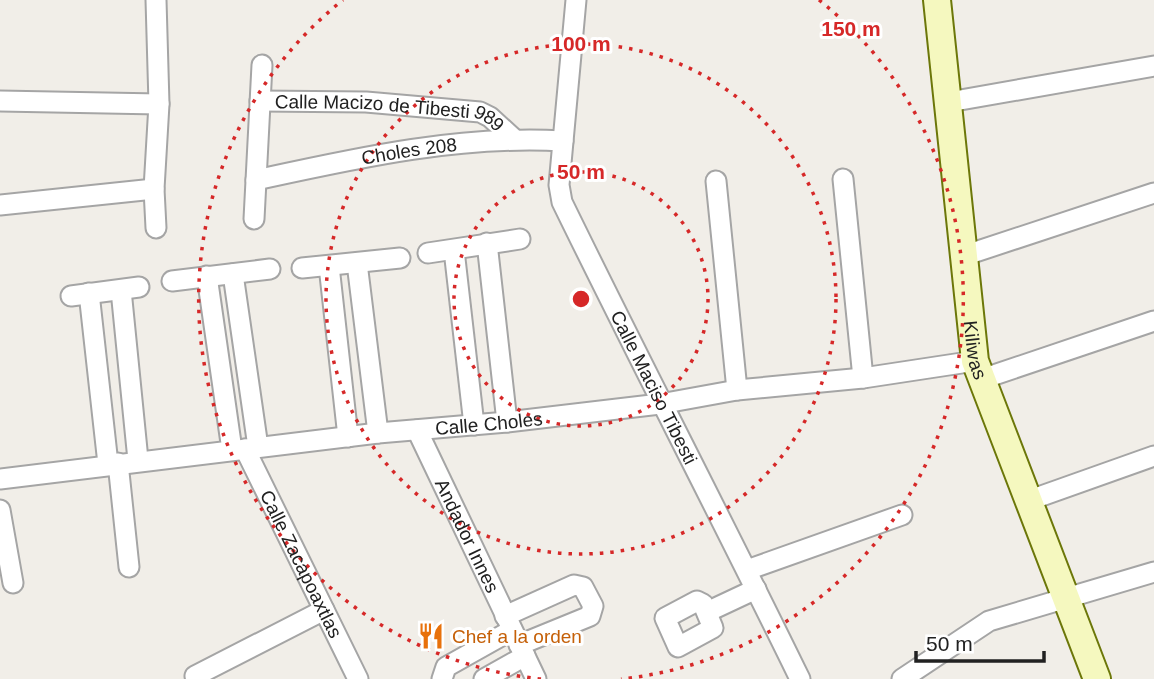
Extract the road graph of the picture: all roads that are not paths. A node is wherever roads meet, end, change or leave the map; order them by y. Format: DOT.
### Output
graph roads {
  1 [pos="156,0"];
  2 [pos="576,0"];
  3 [pos="937,0"];
  4 [pos="262,65"];
  5 [pos="1154,66"];
  6 [pos="260,100"];
  7 [pos="0,101"];
  8 [pos="949,102"];
  9 [pos="159,104"];
  10 [pos="513,138"];
  11 [pos="563,141"];
  12 [pos="843,179"];
  13 [pos="256,180"];
  14 [pos="716,181"];
  15 [pos="154,189"];
  16 [pos="1154,192"];
  17 [pos="0,205"];
  18 [pos="254,219"];
  19 [pos="156,228"];
  20 [pos="520,239"];
  21 [pos="487,243"];
  22 [pos="454,250"];
  23 [pos="428,253"];
  24 [pos="963,256"];
  25 [pos="400,258"];
  26 [pos="357,263"];
  27 [pos="329,265"];
  28 [pos="302,268"];
  29 [pos="270,269"];
  30 [pos="233,274"];
  31 [pos="207,276"];
  32 [pos="172,281"];
  33 [pos="1154,321"];
  34 [pos="979,370"];
  35 [pos="863,378"];
  36 [pos="737,390"];
  37 [pos="660,404"];
  38 [pos="507,422"];
  39 [pos="474,425"];
  40 [pos="416,430"];
  41 [pos="378,433"];
  42 [pos="348,437"];
  43 [pos="245,449"];
  44 [pos="1154,456"];
  45 [pos="138,460"];
  46 [pos="113,464"];
  47 [pos="0,479"];
  48 [pos="1030,500"];
  49 [pos="0,510"];
  50 [pos="902,515"];
  51 [pos="130,567"];
  52 [pos="747,570"];
  53 [pos="1154,572"];
  54 [pos="13,583"];
  55 [pos="756,589"];
  56 [pos="1064,599"];
  57 [pos="324,610"];
  58 [pos="707,612"];
  59 [pos="515,637"];
  60 [pos="195,676"];
  61 [pos="358,679"];
  62 [pos="442,679"];
  63 [pos="484,679"];
  64 [pos="536,679"];
  65 [pos="800,679"];
  66 [pos="902,679"];
  67 [pos="1097,679"];
  1 -- 9 [label="street"];
  2 -- 11 [label="street, Calle Maciso Tibesti"];
  3 -- 8 [label="street, Kiliwas"];
  4 -- 6 [label="street, Calle Macizo de Tibesti 989"];
  5 -- 8 [label="street"];
  6 -- 10 [label="street, Calle Macizo de Tibesti 989"];
  6 -- 13 [label="street, Calle Macizo de Tibesti 989"];
  7 -- 9 [label="street"];
  8 -- 24 [label="street, Kiliwas"];
  9 -- 15 [label="street"];
  10 -- 11 [label="street, Choles 208"];
  10 -- 13 [label="street, Choles 208"];
  11 -- 37 [label="street, Calle Maciso Tibesti"];
  12 -- 35 [label="street"];
  13 -- 18 [label="street, Calle Macizo de Tibesti 989"];
  14 -- 36 [label="street"];
  15 -- 17 [label="street"];
  15 -- 19 [label="street"];
  16 -- 24 [label="street"];
  20 -- 21 [label="street"];
  21 -- 22 [label="street"];
  21 -- 38 [label="street"];
  22 -- 23 [label="street"];
  22 -- 39 [label="street"];
  24 -- 34 [label="street, Kiliwas"];
  25 -- 26 [label="street"];
  26 -- 27 [label="street"];
  26 -- 41 [label="street"];
  27 -- 28 [label="street"];
  27 -- 42 [label="street"];
  29 -- 30 [label="street"];
  30 -- 31 [label="street"];
  30 -- 43 [label="street"];
  31 -- 32 [label="street"];
  31 -- 43 [label="street"];
  33 -- 34 [label="street, Calle Choles"];
  34 -- 35 [label="street, Calle Choles"];
  34 -- 48 [label="street, Kiliwas"];
  35 -- 36 [label="street, Calle Choles"];
  36 -- 37 [label="street, Calle Choles"];
  37 -- 38 [label="street, Calle Choles"];
  37 -- 52 [label="street, Calle Maciso Tibesti"];
  38 -- 39 [label="street, Calle Choles"];
  39 -- 40 [label="street, Calle Choles"];
  40 -- 41 [label="street, Calle Choles"];
  40 -- 59 [label="street, Andador Innes"];
  41 -- 42 [label="street, Calle Choles"];
  42 -- 43 [label="street, Calle Choles"];
  43 -- 45 [label="street, Calle Choles"];
  43 -- 57 [label="street, Calle Zacapoaxtlas"];
  44 -- 48 [label="street"];
  45 -- 46 [label="street, Calle Choles"];
  45 -- 46 [label="street"];
  46 -- 47 [label="street, Calle Choles"];
  46 -- 51 [label="street"];
  48 -- 56 [label="street, Kiliwas"];
  49 -- 54 [label="street"];
  50 -- 52 [label="street"];
  52 -- 55 [label="street, Calle Maciso Tibesti"];
  53 -- 56 [label="street"];
  55 -- 58 [label="street"];
  55 -- 65 [label="street, Calle Maciso Tibesti"];
  56 -- 66 [label="street"];
  56 -- 67 [label="street, Kiliwas"];
  57 -- 60 [label="street"];
  57 -- 61 [label="street, Calle Zacapoaxtlas"];
  59 -- 62 [label="street"];
  59 -- 63 [label="street"];
  59 -- 64 [label="street, Andador Innes"];
}
